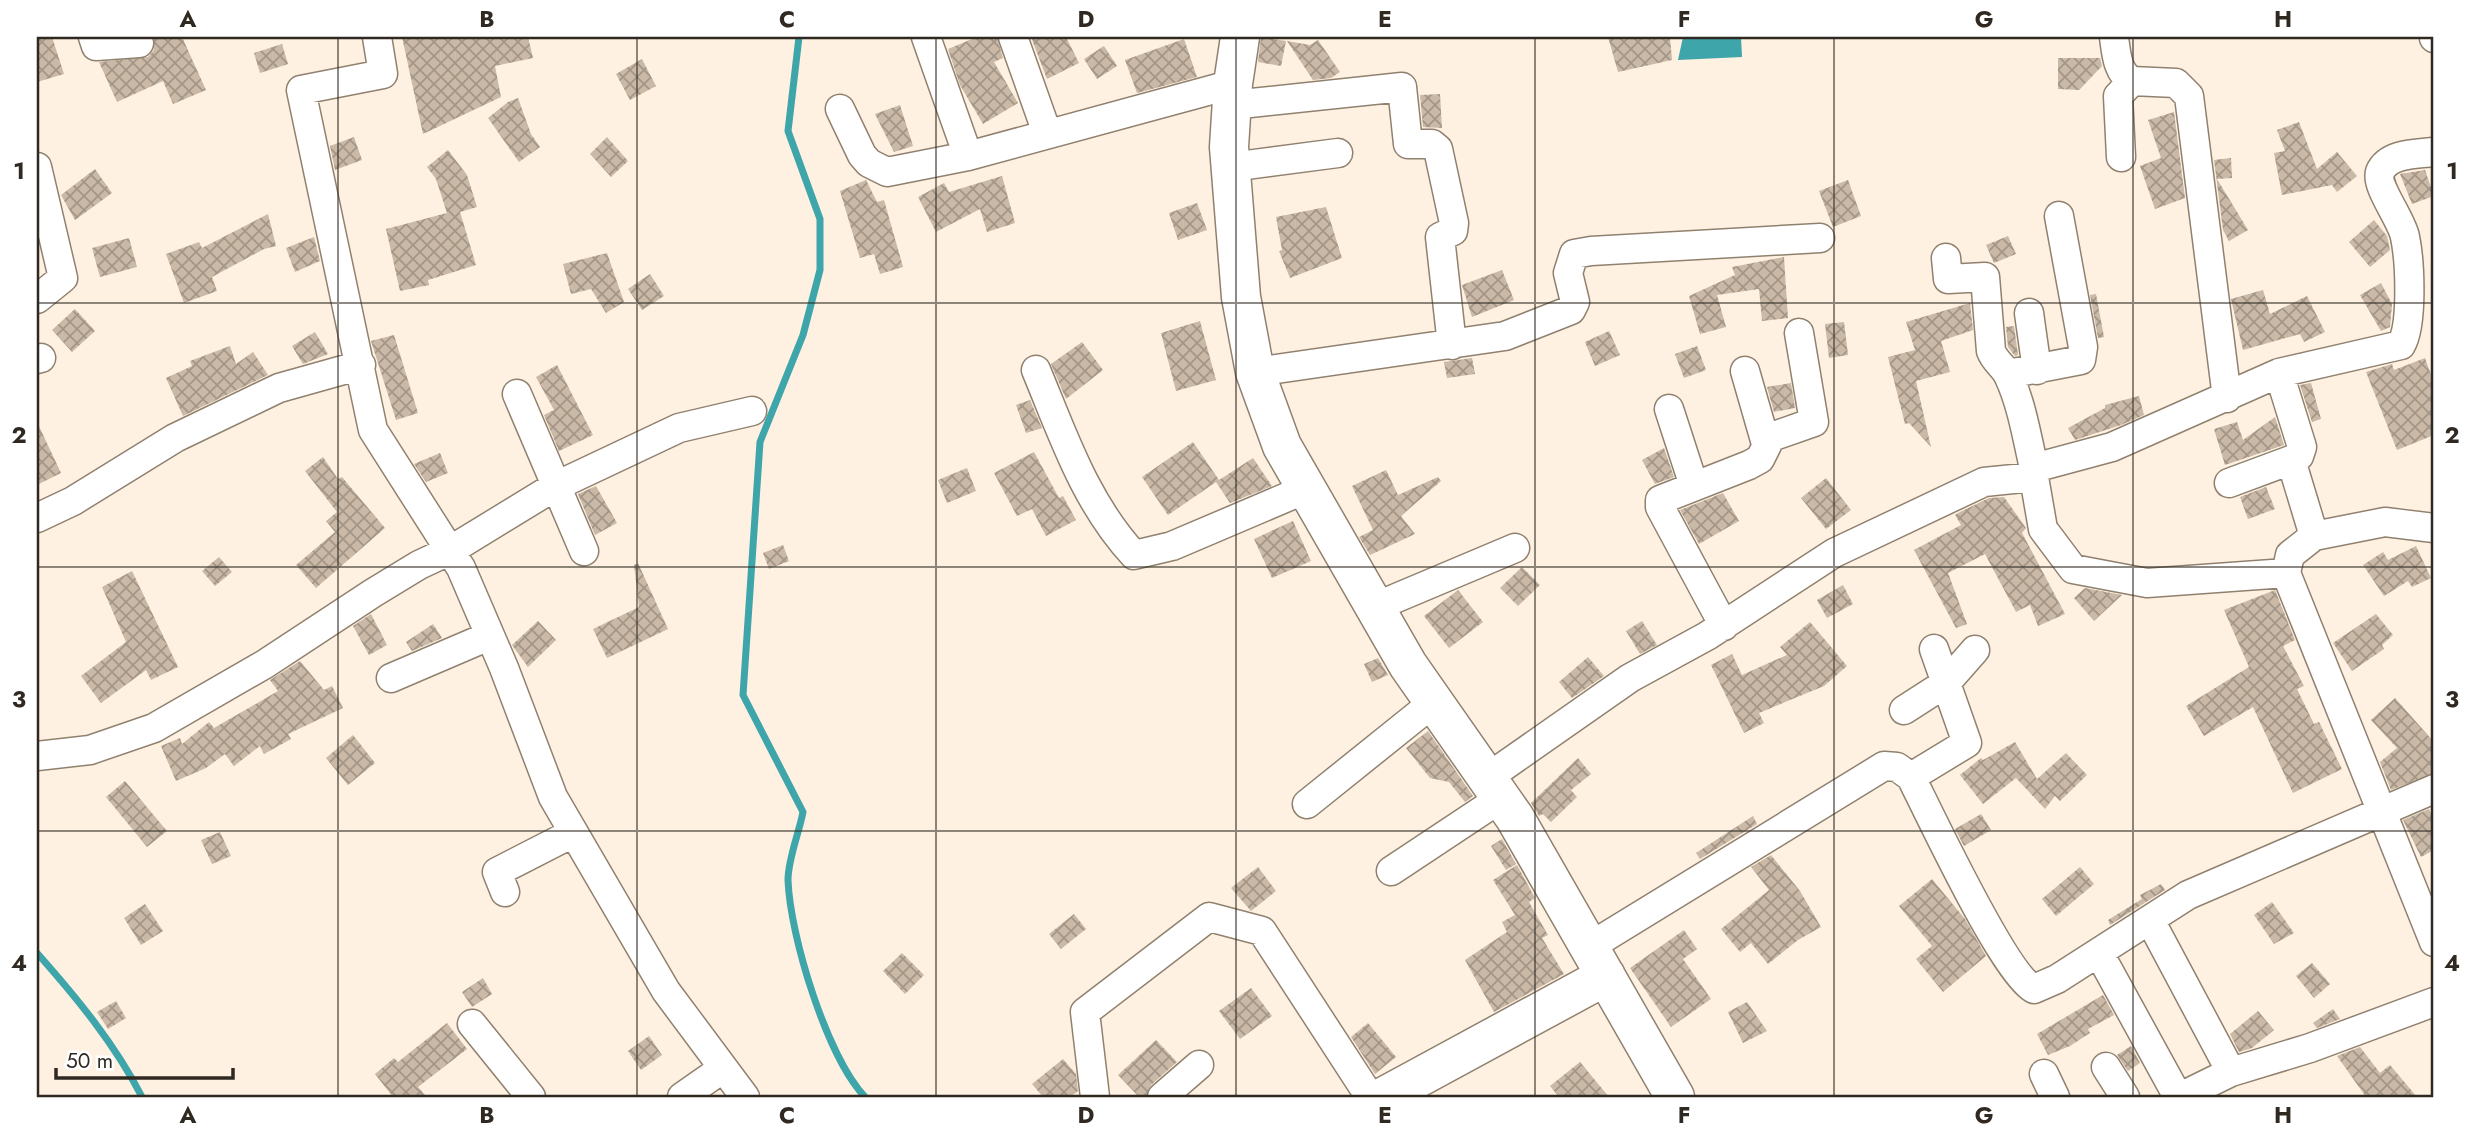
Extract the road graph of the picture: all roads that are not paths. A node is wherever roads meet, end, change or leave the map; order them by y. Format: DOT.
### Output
graph roads {
  1 [pos="93,37"];
  2 [pos="377,37"];
  3 [pos="926,37"];
  4 [pos="1013,37"];
  5 [pos="1240,37"];
  6 [pos="2114,37"];
  7 [pos="139,43"];
  8 [pos="2132,81"];
  9 [pos="1232,95"];
  10 [pos="840,109"];
  11 [pos="1047,133"];
  12 [pos="2434,152"];
  13 [pos="1338,153"];
  14 [pos="968,156"];
  15 [pos="2121,157"];
  16 [pos="37,167"];
  17 [pos="1231,167"];
  18 [pos="2059,216"];
  19 [pos="1820,238"];
  20 [pos="1945,258"];
  21 [pos="37,299"];
  22 [pos="2029,313"];
  23 [pos="1799,333"];
  24 [pos="1452,345"];
  25 [pos="360,365"];
  26 [pos="1036,370"];
  27 [pos="2037,370"];
  28 [pos="1745,371"];
  29 [pos="1255,372"];
  30 [pos="2279,373"];
  31 [pos="2008,374"];
  32 [pos="517,394"];
  33 [pos="2227,398"];
  34 [pos="1669,409"];
  35 [pos="752,411"];
  36 [pos="1766,444"];
  37 [pos="2291,460"];
  38 [pos="2034,472"];
  39 [pos="2229,483"];
  40 [pos="1694,486"];
  41 [pos="554,488"];
  42 [pos="1306,489"];
  43 [pos="37,518"];
  44 [pos="2434,527"];
  45 [pos="2314,536"];
  46 [pos="1515,548"];
  47 [pos="451,550"];
  48 [pos="584,551"];
  49 [pos="2286,573"];
  50 [pos="1375,607"];
  51 [pos="1724,626"];
  52 [pos="489,636"];
  53 [pos="1934,649"];
  54 [pos="1975,650"];
  55 [pos="391,678"];
  56 [pos="1946,683"];
  57 [pos="1434,702"];
  58 [pos="1904,710"];
  59 [pos="37,756"];
  60 [pos="1911,777"];
  61 [pos="1494,788"];
  62 [pos="2434,789"];
  63 [pos="1307,804"];
  64 [pos="2381,814"];
  65 [pos="573,833"];
  66 [pos="1391,871"];
  67 [pos="505,892"];
  68 [pos="2150,920"];
  69 [pos="2434,942"];
  70 [pos="2099,953"];
  71 [pos="1598,962"];
  72 [pos="2434,1002"];
  73 [pos="472,1024"];
  74 [pos="1199,1065"];
  75 [pos="2106,1067"];
  76 [pos="722,1069"];
  77 [pos="2231,1072"];
  78 [pos="531,1097"];
  79 [pos="682,1097"];
  80 [pos="745,1097"];
  81 [pos="1093,1097"];
  82 [pos="1162,1097"];
  83 [pos="1370,1097"];
  84 [pos="1383,1097"];
  85 [pos="1675,1097"];
  86 [pos="2125,1097"];
  87 [pos="2179,1097"];
  1 -- 7 [label="street"];
  2 -- 25 [label="street"];
  3 -- 14 [label="street"];
  4 -- 11 [label="street"];
  5 -- 9 [label="street"];
  6 -- 8 [label="street"];
  8 -- 15 [label="street"];
  8 -- 33 [label="street"];
  9 -- 11 [label="street"];
  9 -- 17 [label="street"];
  9 -- 24 [label="street"];
  10 -- 14 [label="street"];
  11 -- 14 [label="street"];
  12 -- 30 [label="street"];
  13 -- 17 [label="street"];
  16 -- 21 [label="street"];
  17 -- 29 [label="street"];
  18 -- 27 [label="street"];
  19 -- 24 [label="street"];
  20 -- 31 [label="street"];
  22 -- 27 [label="street"];
  23 -- 36 [label="street"];
  24 -- 29 [label="street"];
  25 -- 43 [label="street"];
  25 -- 47 [label="street"];
  26 -- 42 [label="street"];
  27 -- 31 [label="street"];
  28 -- 36 [label="street"];
  29 -- 42 [label="street"];
  30 -- 33 [label="street"];
  30 -- 37 [label="street"];
  31 -- 38 [label="street"];
  32 -- 41 [label="street"];
  33 -- 38 [label="street"];
  34 -- 40 [label="street"];
  35 -- 41 [label="street"];
  36 -- 40 [label="street"];
  37 -- 39 [label="street"];
  37 -- 45 [label="street"];
  38 -- 49 [label="street"];
  38 -- 51 [label="street"];
  40 -- 51 [label="street"];
  41 -- 47 [label="street"];
  41 -- 48 [label="street"];
  42 -- 50 [label="street"];
  44 -- 45 [label="street"];
  45 -- 49 [label="street"];
  46 -- 50 [label="street"];
  47 -- 52 [label="street"];
  47 -- 59 [label="street"];
  49 -- 64 [label="street"];
  50 -- 57 [label="street"];
  51 -- 61 [label="street"];
  52 -- 55 [label="street"];
  52 -- 65 [label="street"];
  53 -- 56 [label="street"];
  54 -- 56 [label="street"];
  56 -- 58 [label="street"];
  56 -- 60 [label="street"];
  57 -- 61 [label="street"];
  57 -- 63 [label="street"];
  60 -- 70 [label="street"];
  60 -- 71 [label="street"];
  61 -- 66 [label="street"];
  61 -- 71 [label="street"];
  62 -- 64 [label="street"];
  64 -- 68 [label="street"];
  64 -- 69 [label="street"];
  65 -- 67 [label="street"];
  65 -- 76 [label="street"];
  68 -- 70 [label="street"];
  68 -- 77 [label="street"];
  70 -- 87 [label="street"];
  71 -- 84 [label="street"];
  71 -- 85 [label="street"];
  72 -- 77 [label="street"];
  73 -- 78 [label="street"];
  74 -- 82 [label="street"];
  75 -- 86 [label="street"];
  76 -- 79 [label="street"];
  76 -- 80 [label="street"];
  77 -- 87 [label="street"];
  81 -- 83 [label="street"];
}
